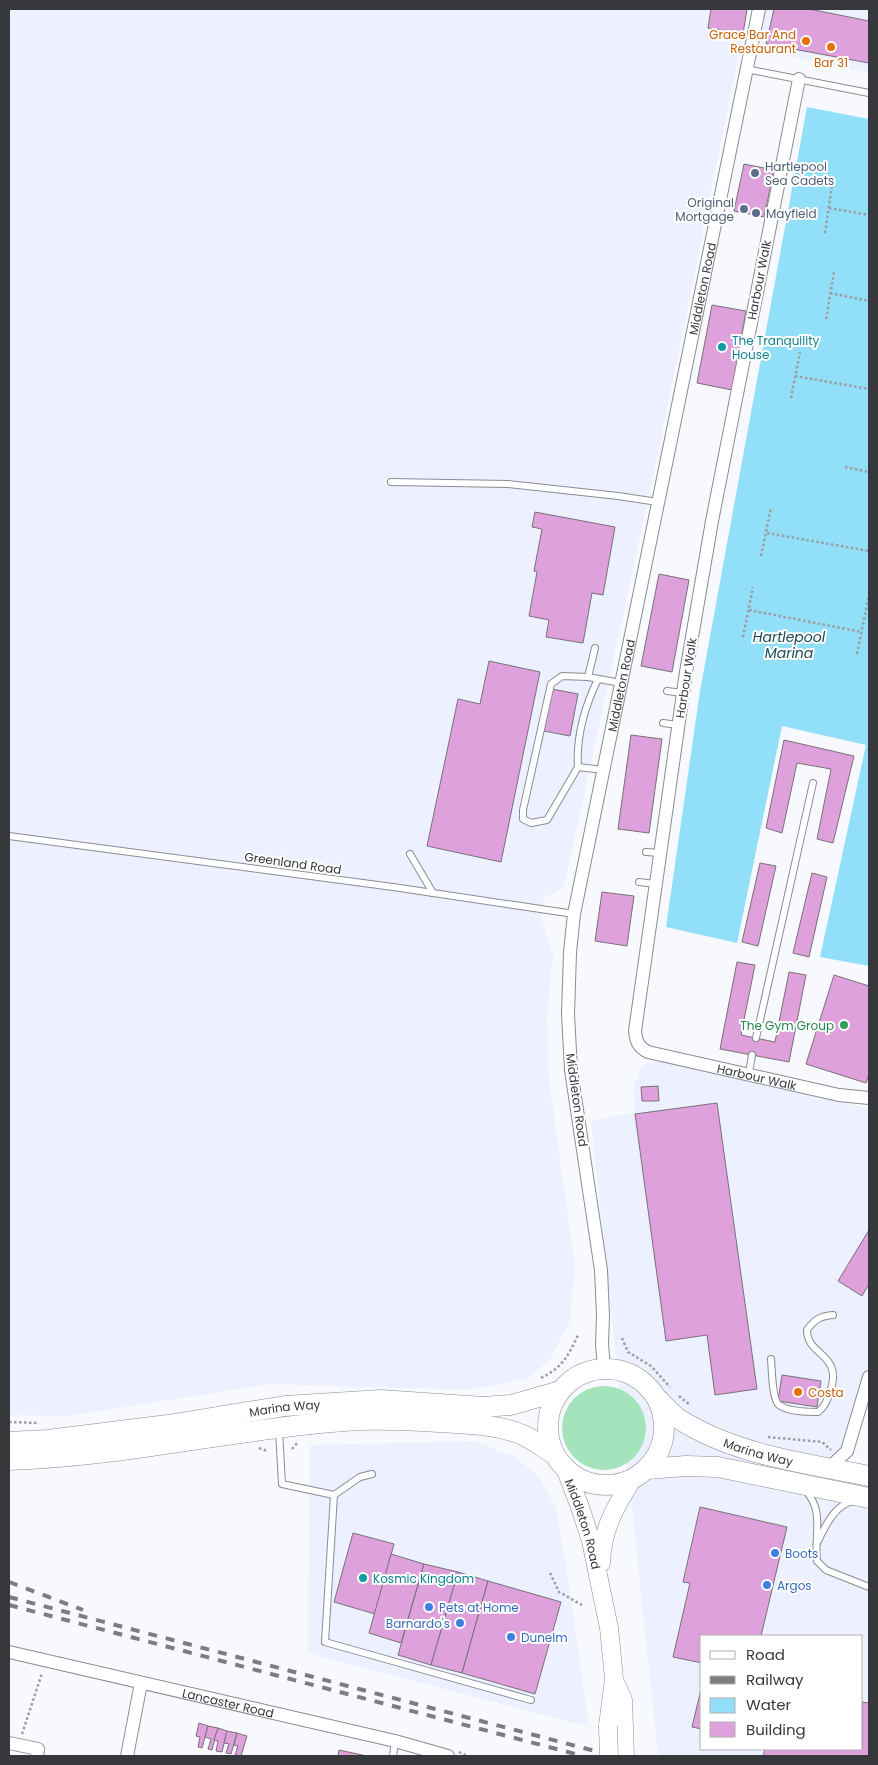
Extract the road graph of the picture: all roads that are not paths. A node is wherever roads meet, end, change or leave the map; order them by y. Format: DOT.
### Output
graph roads {
  1 [pos="759,9"];
  2 [pos="746,68"];
  3 [pos="799,79"];
  4 [pos="869,93"];
  5 [pos="390,482"];
  6 [pos="658,502"];
  7 [pos="595,648"];
  8 [pos="588,677"];
  9 [pos="598,679"];
  10 [pos="621,683"];
  11 [pos="667,691"];
  12 [pos="683,693"];
  13 [pos="663,723"];
  14 [pos="678,725"];
  15 [pos="578,767"];
  16 [pos="604,770"];
  17 [pos="813,783"];
  18 [pos="9,836"];
  19 [pos="646,852"];
  20 [pos="660,853"];
  21 [pos="410,854"];
  22 [pos="639,882"];
  23 [pos="655,884"];
  24 [pos="433,893"];
  25 [pos="574,914"];
  26 [pos="756,1038"];
  27 [pos="752,1055"];
  28 [pos="749,1073"];
  29 [pos="869,1098"];
  30 [pos="832,1315"];
  31 [pos="771,1359"];
  32 [pos="604,1368"];
  33 [pos="869,1377"];
  34 [pos="560,1391"];
  35 [pos="666,1395"];
  36 [pos="279,1427"];
  37 [pos="9,1442"];
  38 [pos="847,1451"];
  39 [pos="830,1459"];
  40 [pos="9,1460"];
  41 [pos="559,1461"];
  42 [pos="372,1474"];
  43 [pos="639,1474"];
  44 [pos="863,1475"];
  45 [pos="798,1483"];
  46 [pos="334,1495"];
  47 [pos="869,1498"];
  48 [pos="816,1547"];
  49 [pos="600,1579"];
  50 [pos="869,1587"];
  51 [pos="9,1652"];
  52 [pos="614,1679"];
  53 [pos="140,1683"];
  54 [pos="531,1700"];
  55 [pos="395,1741"];
  56 [pos="9,1743"];
  57 [pos="624,1748"];
  58 [pos="431,1753"];
  59 [pos="37,1756"];
  60 [pos="127,1756"];
  61 [pos="393,1756"];
  62 [pos="448,1756"];
  63 [pos="609,1756"];
  1 -- 2 [label="street, Middleton Road"];
  2 -- 3 [label="lane"];
  2 -- 6 [label="street, Middleton Road"];
  3 -- 4 [label="lane"];
  3 -- 12 [label="street, Harbour Walk"];
  5 -- 6 [label="lane"];
  6 -- 10 [label="street, Middleton Road"];
  7 -- 8 [label="lane"];
  8 -- 9 [label="lane"];
  8 -- 15 [label="lane"];
  9 -- 10 [label="lane"];
  9 -- 15 [label="lane"];
  10 -- 16 [label="street, Middleton Road"];
  11 -- 12 [label="lane"];
  12 -- 14 [label="street, Harbour Walk"];
  13 -- 14 [label="lane"];
  14 -- 20 [label="street, Harbour Walk"];
  15 -- 16 [label="lane"];
  16 -- 25 [label="street, Middleton Road"];
  17 -- 26 [label="lane"];
  18 -- 24 [label="lane, Greenland Road"];
  19 -- 20 [label="lane"];
  20 -- 23 [label="street, Harbour Walk"];
  21 -- 24 [label="lane"];
  22 -- 23 [label="lane"];
  23 -- 28 [label="street, Harbour Walk"];
  24 -- 25 [label="lane, Greenland Road"];
  25 -- 32 [label="street, Middleton Road"];
  27 -- 28 [label="lane"];
  28 -- 29 [label="street, Harbour Walk"];
  30 -- 31 [label="lane"];
  32 -- 34 [label="highway"];
  32 -- 35 [label="highway"];
  33 -- 38 [label="street"];
  34 -- 37 [label="highway, Marina Way"];
  34 -- 41 [label="highway"];
  35 -- 39 [label="highway, Marina Way"];
  35 -- 43 [label="highway"];
  36 -- 40 [label="highway, Marina Way"];
  36 -- 41 [label="highway, Marina Way"];
  36 -- 46 [label="lane"];
  38 -- 39 [label="street"];
  38 -- 44 [label="street"];
  39 -- 44 [label="highway, Marina Way"];
  41 -- 43 [label="highway"];
  41 -- 49 [label="main road, Middleton Road"];
  42 -- 46 [label="lane"];
  43 -- 45 [label="highway, Marina Way"];
  43 -- 49 [label="main road, Middleton Road"];
  45 -- 47 [label="highway, Marina Way"];
  45 -- 48 [label="lane"];
  46 -- 54 [label="lane"];
  47 -- 48 [label="lane"];
  48 -- 50 [label="lane"];
  49 -- 52 [label="main road, Middleton Road"];
  51 -- 53 [label="street, Lancaster Road"];
  52 -- 57 [label="main road, Middleton Road"];
  52 -- 63 [label="main road, Middleton Road, bridge"];
  53 -- 55 [label="street, Lancaster Road"];
  53 -- 60 [label="street"];
  55 -- 58 [label="street, Lancaster Road"];
  55 -- 61 [label="lane"];
  56 -- 59 [label="street"];
  58 -- 62 [label="street, Lancaster Road"];
}
